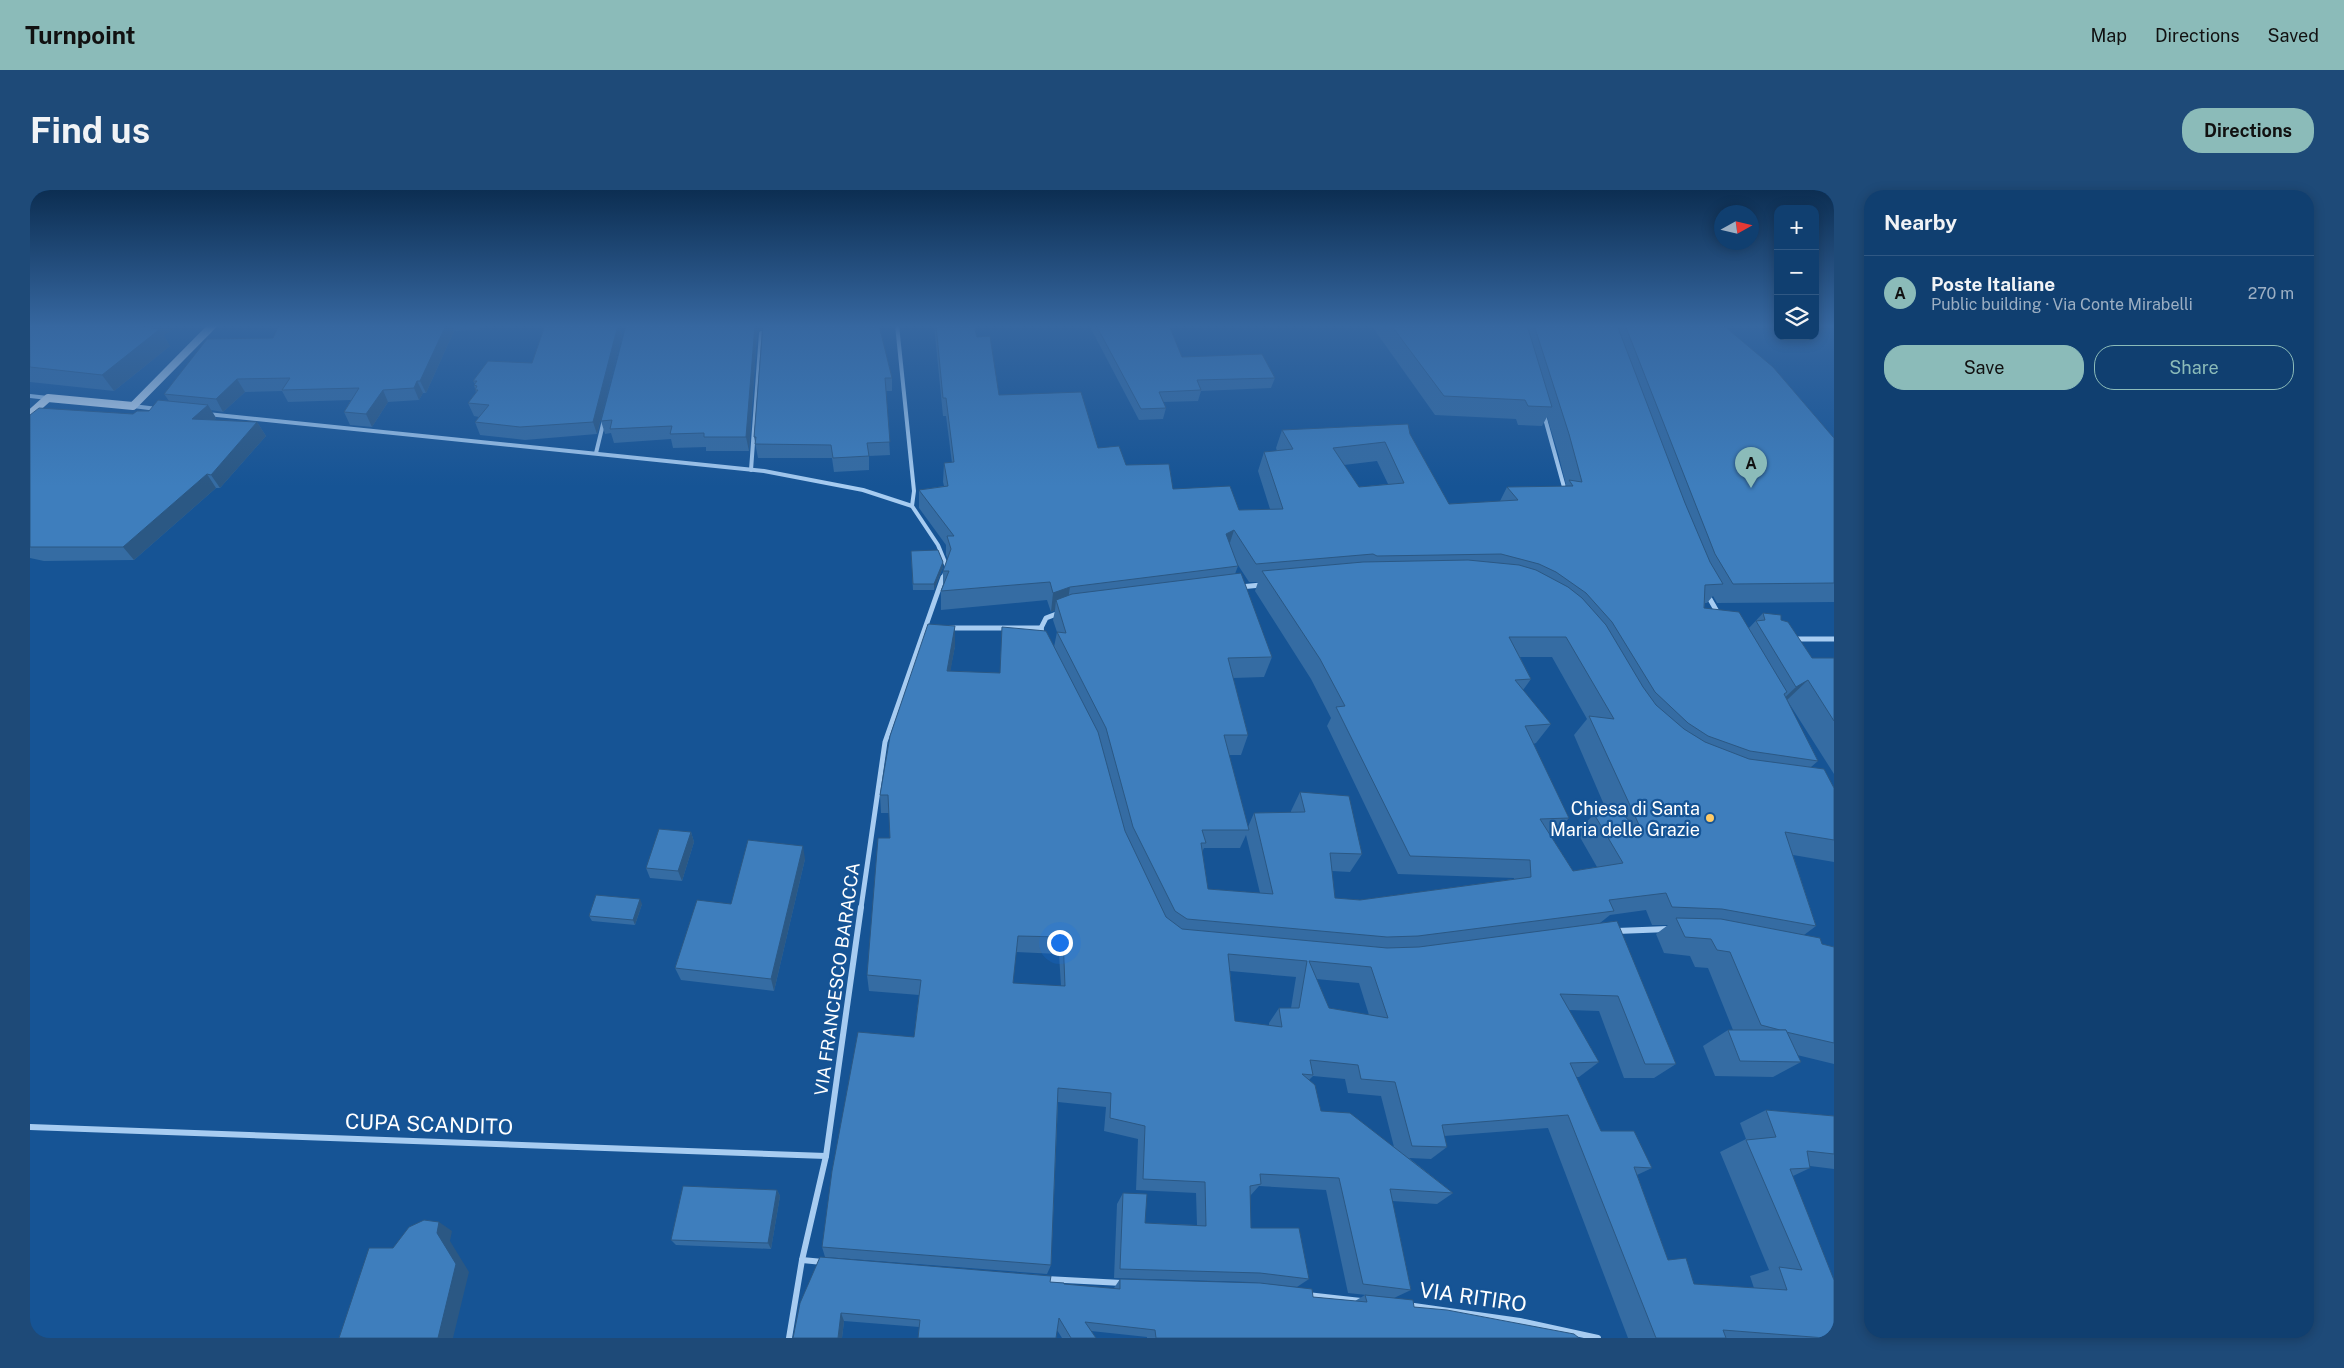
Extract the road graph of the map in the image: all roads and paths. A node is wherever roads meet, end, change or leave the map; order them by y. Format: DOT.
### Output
graph roads {
  1 [pos="160,379"];
  2 [pos="758,379"];
  3 [pos="902,379"];
  4 [pos="30,396"];
  5 [pos="48,398"];
  6 [pos="132,406"];
  7 [pos="1542,406"];
  8 [pos="162,409"];
  9 [pos="200,413"];
  10 [pos="30,414"];
  11 [pos="605,416"];
  12 [pos="596,453"];
  13 [pos="751,470"];
  14 [pos="1564,487"];
  15 [pos="912,506"];
  16 [pos="1271,584"];
  17 [pos="1234,587"];
  18 [pos="1706,592"];
  19 [pos="1068,610"];
  20 [pos="1723,622"];
  21 [pos="926,628"];
  22 [pos="935,628"];
  23 [pos="945,628"];
  24 [pos="1041,628"];
  25 [pos="1792,639"];
  26 [pos="1834,639"];
  27 [pos="1044,642"];
  28 [pos="1675,929"];
  29 [pos="1613,931"];
  30 [pos="30,1127"];
  31 [pos="826,1156"];
  32 [pos="802,1260"];
  33 [pos="832,1263"];
  34 [pos="1039,1278"];
  35 [pos="1135,1283"];
  36 [pos="1298,1294"];
  37 [pos="1367,1301"];
  38 [pos="1402,1304"];
  39 [pos="789,1338"];
  40 [pos="1598,1338"];
  1 -- 6 [label="main road"];
  2 -- 13 [label="street"];
  3 -- 15 [label="street"];
  4 -- 5 [label="street"];
  5 -- 6 [label="main road"];
  5 -- 10 [label="main road"];
  6 -- 8 [label="street"];
  7 -- 14 [label="street"];
  9 -- 12 [label="street"];
  11 -- 12 [label="street"];
  12 -- 13 [label="street"];
  13 -- 15 [label="street"];
  15 -- 21 [label="street, VIA FRANCESCO BARACCA"];
  16 -- 17 [label="street"];
  18 -- 20 [label="street"];
  19 -- 24 [label="street"];
  21 -- 22 [label="street"];
  21 -- 31 [label="street, VIA FRANCESCO BARACCA"];
  23 -- 24 [label="street"];
  24 -- 27 [label="street"];
  25 -- 26 [label="street"];
  28 -- 29 [label="street"];
  30 -- 31 [label="street, CUPA SCANDITO"];
  31 -- 32 [label="street, VIA FRANCESCO BARACCA"];
  32 -- 33 [label="street"];
  32 -- 39 [label="street, VIA FRANCESCO BARACCA"];
  34 -- 35 [label="street"];
  36 -- 37 [label="street"];
  38 -- 40 [label="street, VIA RITIRO"];
}
